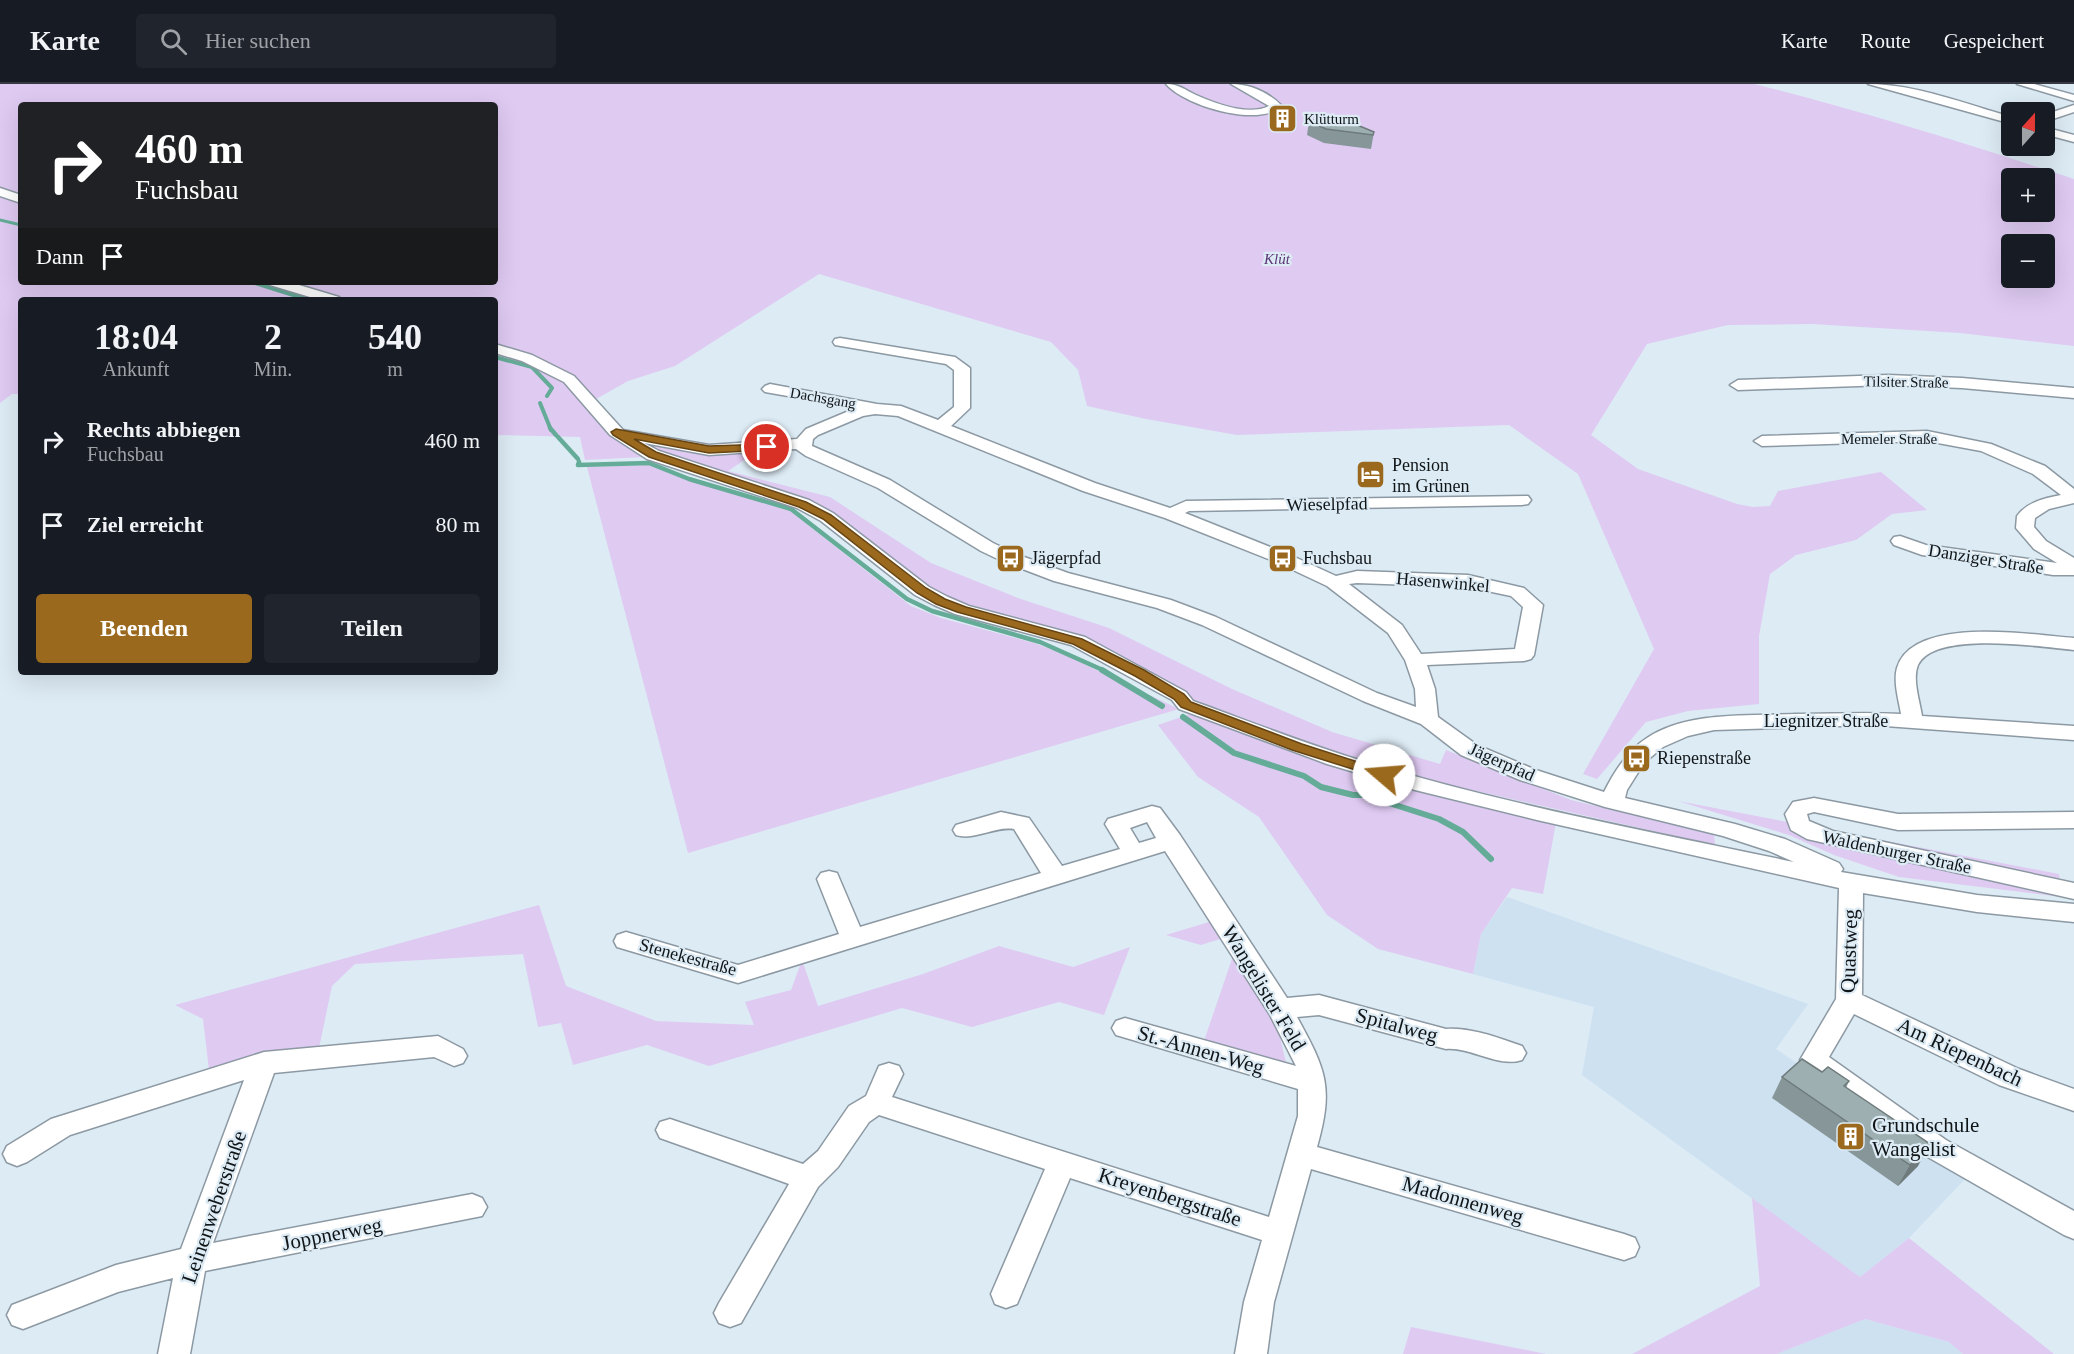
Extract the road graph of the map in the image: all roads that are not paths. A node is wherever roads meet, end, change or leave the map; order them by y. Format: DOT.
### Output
graph roads {
  1 [pos="1171,84"];
  2 [pos="1236,84"];
  3 [pos="1873,84"];
  4 [pos="2022,84"];
  5 [pos="1912,89"];
  6 [pos="2074,98"];
  7 [pos="2074,108"];
  8 [pos="2055,115"];
  9 [pos="2001,117"];
  10 [pos="2055,133"];
  11 [pos="2074,139"];
  12 [pos="0,192"];
  13 [pos="18,198"];
  14 [pos="285,285"];
  15 [pos="324,297"];
  16 [pos="840,342"];
  17 [pos="498,349"];
  18 [pos="1738,385"];
  19 [pos="770,389"];
  20 [pos="2074,393"];
  21 [pos="875,409"];
  22 [pos="940,426"];
  23 [pos="616,432"];
  24 [pos="1762,441"];
  25 [pos="803,443"];
  26 [pos="2074,498"];
  27 [pos="1522,500"];
  28 [pos="1171,514"];
  29 [pos="1900,541"];
  30 [pos="2074,567"];
  31 [pos="1334,582"];
  32 [pos="2074,644"];
  33 [pos="1415,660"];
  34 [pos="1428,719"];
  35 [pos="1912,722"];
  36 [pos="2074,733"];
  37 [pos="1613,802"];
  38 [pos="2074,820"];
  39 [pos="1727,829"];
  40 [pos="964,830"];
  41 [pos="1133,852"];
  42 [pos="1740,858"];
  43 [pos="1055,875"];
  44 [pos="830,879"];
  45 [pos="1851,883"];
  46 [pos="1885,889"];
  47 [pos="2074,891"];
  48 [pos="2074,914"];
  49 [pos="852,937"];
  50 [pos="626,941"];
  51 [pos="1849,1000"];
  52 [pos="1280,1009"];
  53 [pos="1125,1028"];
  54 [pos="1513,1053"];
  55 [pos="454,1056"];
  56 [pos="264,1064"];
  57 [pos="889,1074"];
  58 [pos="1312,1082"];
  59 [pos="2074,1100"];
  60 [pos="876,1103"];
  61 [pos="670,1130"];
  62 [pos="17,1154"];
  63 [pos="1302,1154"];
  64 [pos="1062,1162"];
  65 [pos="808,1178"];
  66 [pos="472,1207"];
  67 [pos="2074,1226"];
  68 [pos="1279,1233"];
  69 [pos="1624,1247"];
  70 [pos="192,1260"];
  71 [pos="1006,1294"];
  72 [pos="730,1313"];
  73 [pos="23,1315"];
  74 [pos="174,1354"];
  75 [pos="1251,1354"];
  1 -- 2 [label="street"];
  3 -- 5 [label="street"];
  4 -- 6 [label="street"];
  5 -- 9 [label="street"];
  7 -- 8 [label="street"];
  10 -- 11 [label="street"];
  12 -- 13 [label="street"];
  14 -- 15 [label="street"];
  16 -- 22 [label="street"];
  17 -- 23 [label="street"];
  18 -- 20 [label="street, Tilsiter Straße"];
  19 -- 21 [label="street, Dachsgang"];
  21 -- 22 [label="street"];
  21 -- 25 [label="street"];
  22 -- 28 [label="street"];
  23 -- 25 [label="street"];
  23 -- 42 [label="street"];
  24 -- 26 [label="street, Memeler Straße"];
  25 -- 34 [label="street, Jägerpfad"];
  26 -- 30 [label="street"];
  27 -- 28 [label="street, Wieselpfad"];
  28 -- 31 [label="street"];
  29 -- 30 [label="street, Danziger Straße"];
  31 -- 33 [label="street"];
  31 -- 33 [label="street, Hasenwinkel"];
  32 -- 35 [label="street"];
  33 -- 34 [label="street"];
  34 -- 37 [label="street, Jägerpfad"];
  35 -- 36 [label="street, Liegnitzer Straße"];
  35 -- 37 [label="street, Liegnitzer Straße"];
  37 -- 39 [label="street, Jägerpfad"];
  38 -- 47 [label="street, Waldenburger Straße"];
  39 -- 42 [label="street, Jägerpfad"];
  39 -- 46 [label="street, Jägerpfad"];
  40 -- 43 [label="street"];
  41 -- 43 [label="street, Stenekestraße"];
  41 -- 52 [label="street, Wangelister Feld"];
  42 -- 45 [label="street"];
  43 -- 49 [label="street, Stenekestraße"];
  44 -- 49 [label="street"];
  45 -- 46 [label="street"];
  45 -- 51 [label="street, Quastweg"];
  46 -- 48 [label="street"];
  49 -- 50 [label="street, Stenekestraße"];
  51 -- 59 [label="street, Am Riepenbach"];
  51 -- 67 [label="street, Quastweg"];
  52 -- 54 [label="street, Spitalweg"];
  52 -- 58 [label="street, Wangelister Feld"];
  53 -- 58 [label="street, St.-Annen-Weg"];
  55 -- 56 [label="street"];
  56 -- 62 [label="street"];
  56 -- 70 [label="street, Leinenweberstraße"];
  57 -- 60 [label="street"];
  58 -- 63 [label="street, Wangelister Feld"];
  60 -- 64 [label="street, Kreyenbergstraße"];
  60 -- 65 [label="street"];
  61 -- 65 [label="street"];
  63 -- 68 [label="street, Wangelister Feld"];
  63 -- 69 [label="street, Madonnenweg"];
  64 -- 68 [label="street, Kreyenbergstraße"];
  64 -- 71 [label="street"];
  65 -- 72 [label="street"];
  66 -- 70 [label="street, Joppnerweg"];
  68 -- 75 [label="street, Wangelister Feld"];
  70 -- 73 [label="street, Joppnerweg"];
  70 -- 74 [label="street, Leinenweberstraße"];
}
